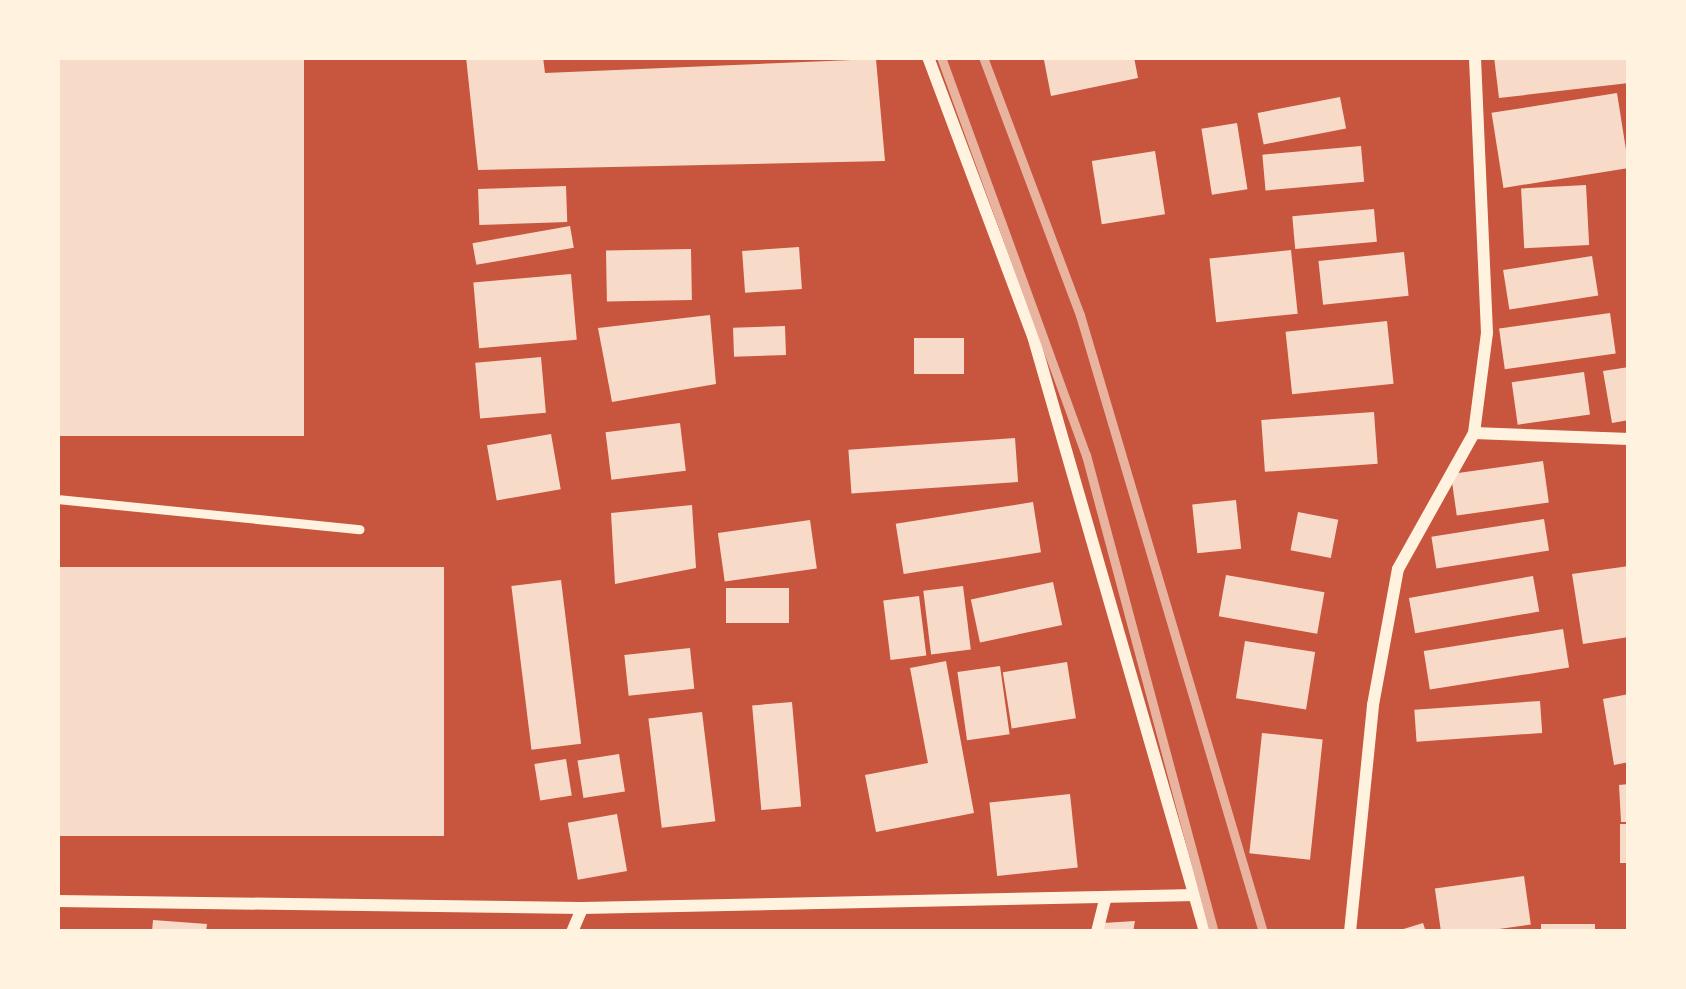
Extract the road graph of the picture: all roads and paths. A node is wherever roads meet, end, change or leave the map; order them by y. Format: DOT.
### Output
graph roads {
  1 [pos="928,57"];
  2 [pos="1475,57"];
  3 [pos="1474,433"];
  4 [pos="1629,439"];
  5 [pos="57,500"];
  6 [pos="360,529"];
  7 [pos="1196,895"];
  8 [pos="1105,900"];
  9 [pos="57,901"];
  10 [pos="582,908"];
  11 [pos="572,932"];
  12 [pos="1096,932"];
  13 [pos="1205,932"];
  14 [pos="1350,932"];
  1 -- 7 [label="street"];
  2 -- 3 [label="street"];
  3 -- 4 [label="street"];
  3 -- 14 [label="street"];
  5 -- 6 [label="lane"];
  7 -- 8 [label="street"];
  7 -- 13 [label="street"];
  8 -- 10 [label="street"];
  8 -- 12 [label="street"];
  9 -- 10 [label="street"];
  10 -- 11 [label="street"];
}
